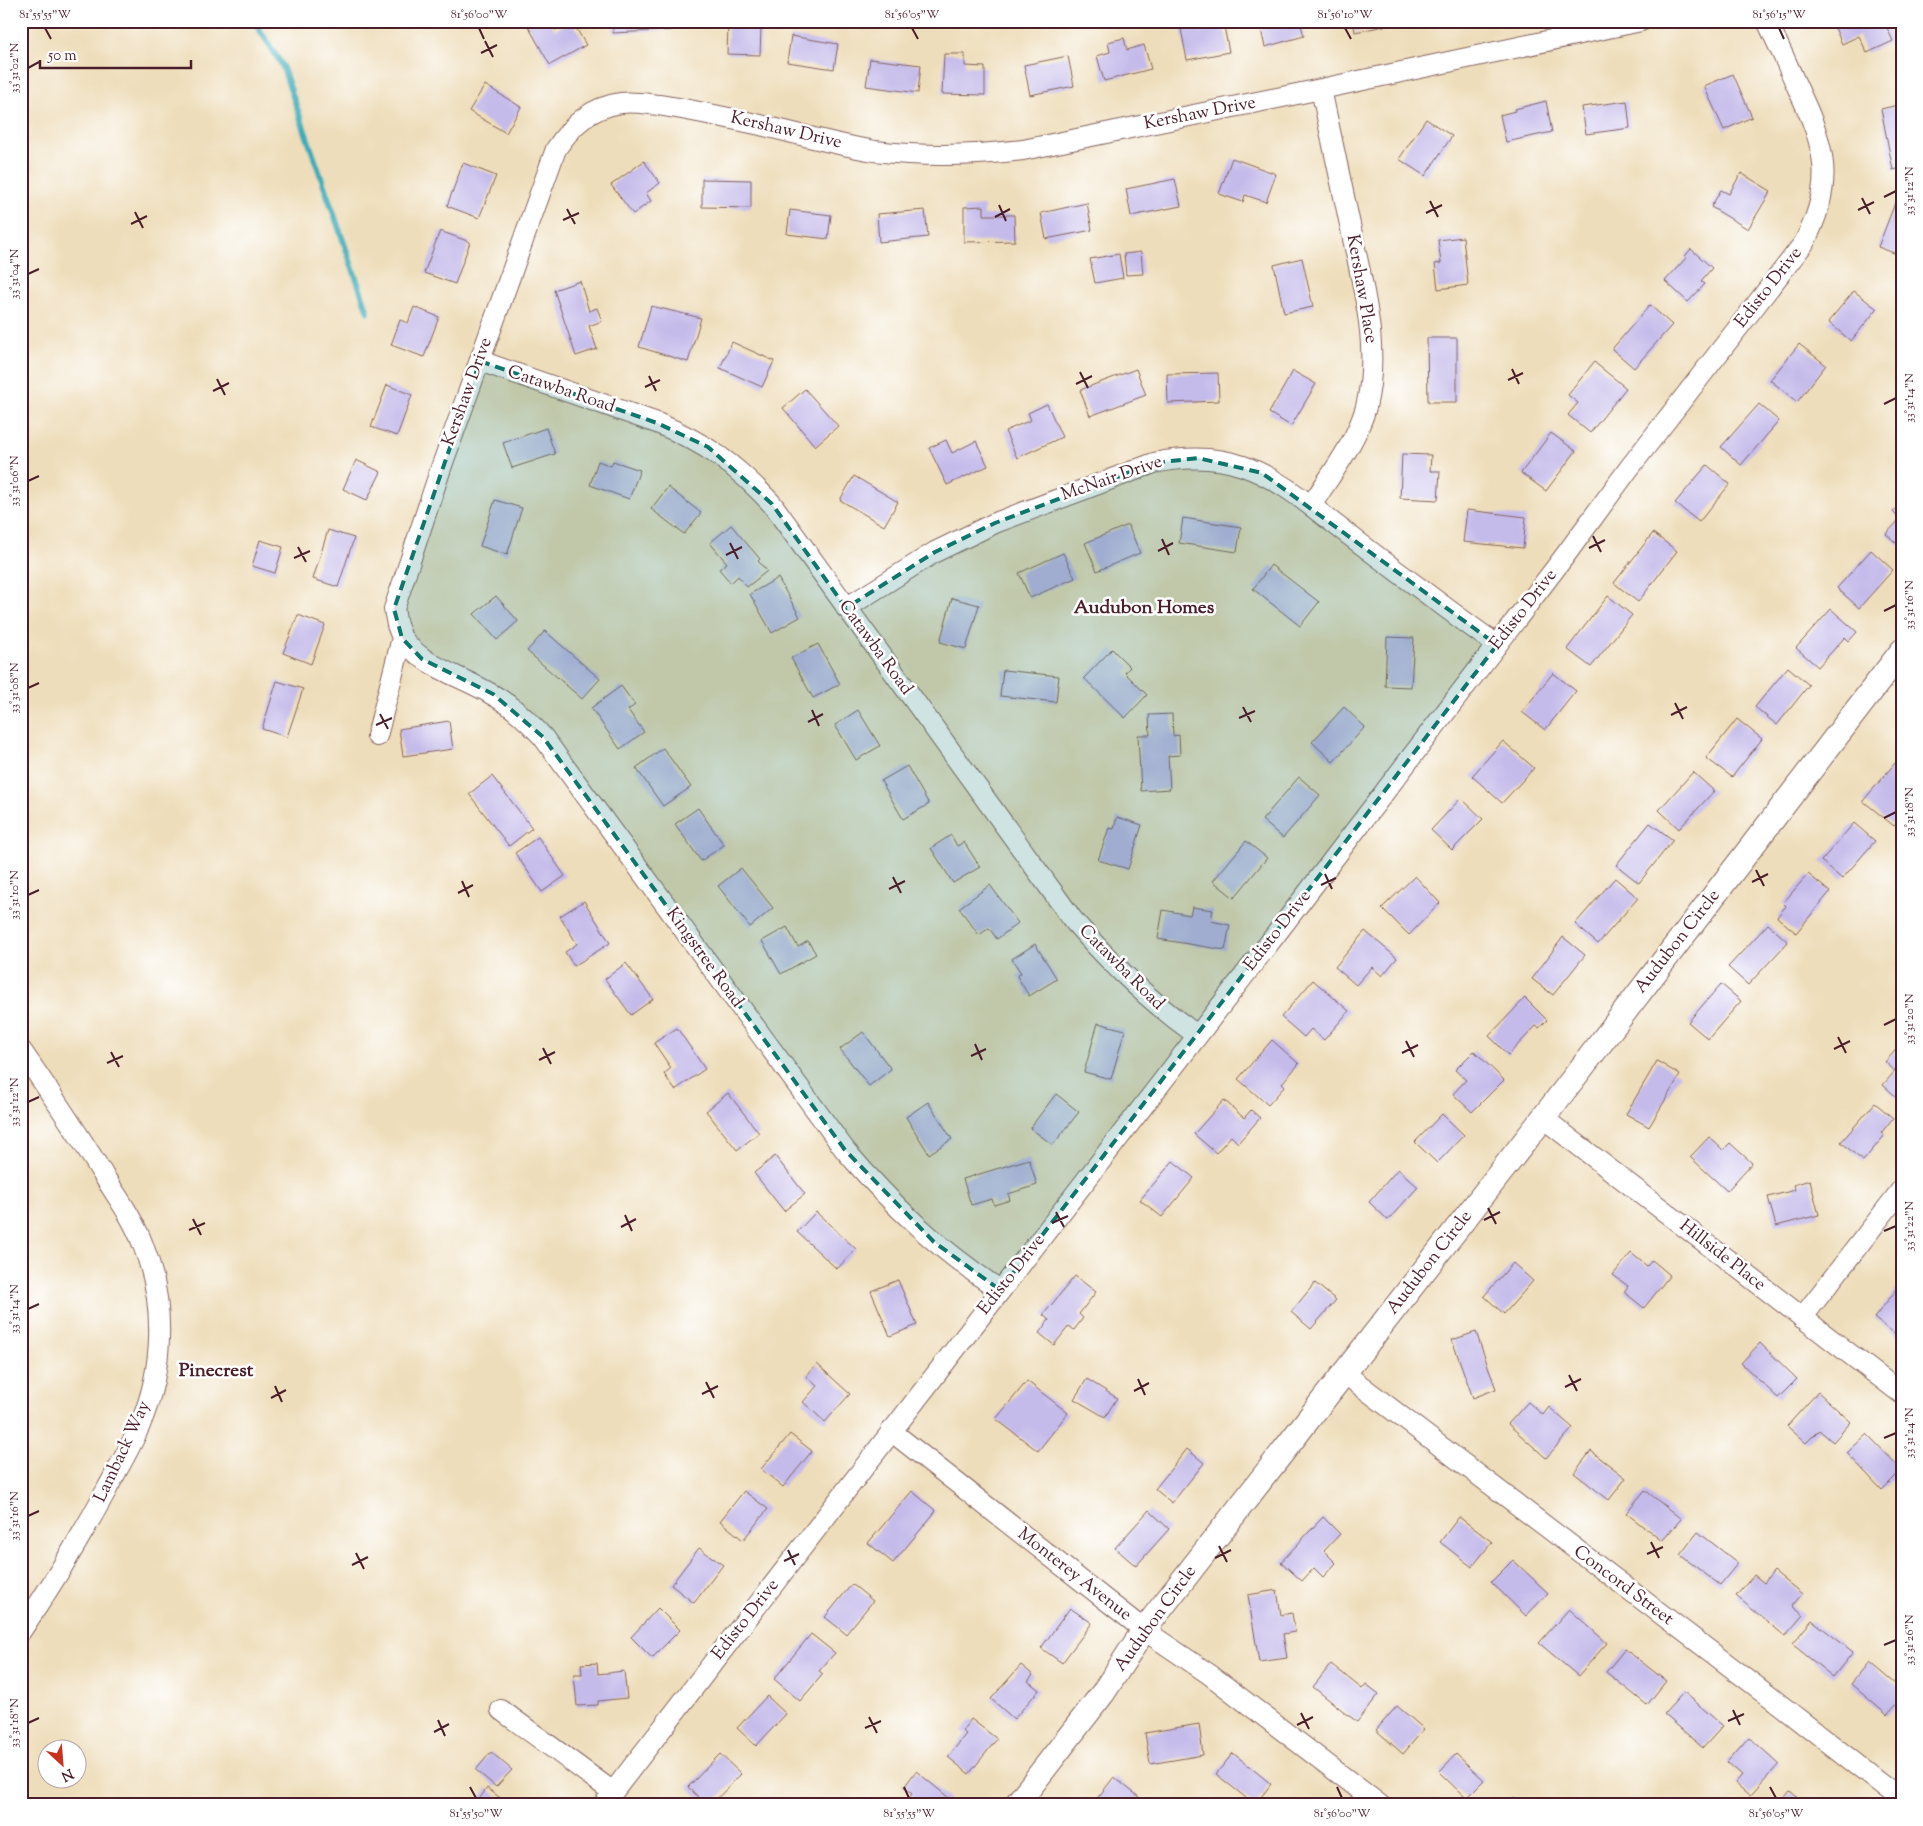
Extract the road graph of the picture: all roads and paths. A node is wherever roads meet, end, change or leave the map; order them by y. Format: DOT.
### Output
graph roads {
  1 [pos="1641,21"];
  2 [pos="1767,21"];
  3 [pos="1321,89"];
  4 [pos="480,361"];
  5 [pos="1311,506"];
  6 [pos="846,608"];
  7 [pos="402,638"];
  8 [pos="1496,645"];
  9 [pos="1902,651"];
  10 [pos="377,736"];
  11 [pos="1197,1035"];
  12 [pos="21,1050"];
  13 [pos="1543,1118"];
  14 [pos="1902,1189"];
  15 [pos="1000,1290"];
  16 [pos="1802,1318"];
  17 [pos="1344,1373"];
  18 [pos="1902,1394"];
  19 [pos="891,1431"];
  20 [pos="1144,1630"];
  21 [pos="21,1631"];
  22 [pos="501,1710"];
  23 [pos="608,1798"];
  24 [pos="1902,1800"];
  25 [pos="1016,1805"];
  26 [pos="1380,1805"];
  1 -- 3 [label="street, Kershaw Drive"];
  2 -- 8 [label="street, Edisto Drive"];
  3 -- 4 [label="street, Kershaw Drive"];
  3 -- 5 [label="street, Kershaw Place"];
  4 -- 6 [label="street, Catawba Road"];
  4 -- 7 [label="street, Kershaw Drive"];
  5 -- 6 [label="street, McNair Drive"];
  5 -- 8 [label="street, McNair Drive"];
  6 -- 11 [label="street, Catawba Road"];
  7 -- 10 [label="street"];
  7 -- 15 [label="street, Kingstree Road"];
  8 -- 11 [label="street, Edisto Drive"];
  9 -- 13 [label="street, Audubon Circle"];
  11 -- 15 [label="street, Edisto Drive"];
  12 -- 21 [label="street, Lamback Way"];
  13 -- 16 [label="street, Hillside Place"];
  13 -- 17 [label="street, Audubon Circle"];
  14 -- 16 [label="street"];
  15 -- 19 [label="street, Edisto Drive"];
  16 -- 18 [label="street, Hillside Place"];
  17 -- 20 [label="street, Audubon Circle"];
  17 -- 24 [label="street, Concord Street"];
  19 -- 20 [label="street, Monterey Avenue"];
  19 -- 23 [label="street, Edisto Drive"];
  20 -- 25 [label="street, Audubon Circle"];
  20 -- 26 [label="street, Monterey Avenue"];
  22 -- 23 [label="street"];
}
